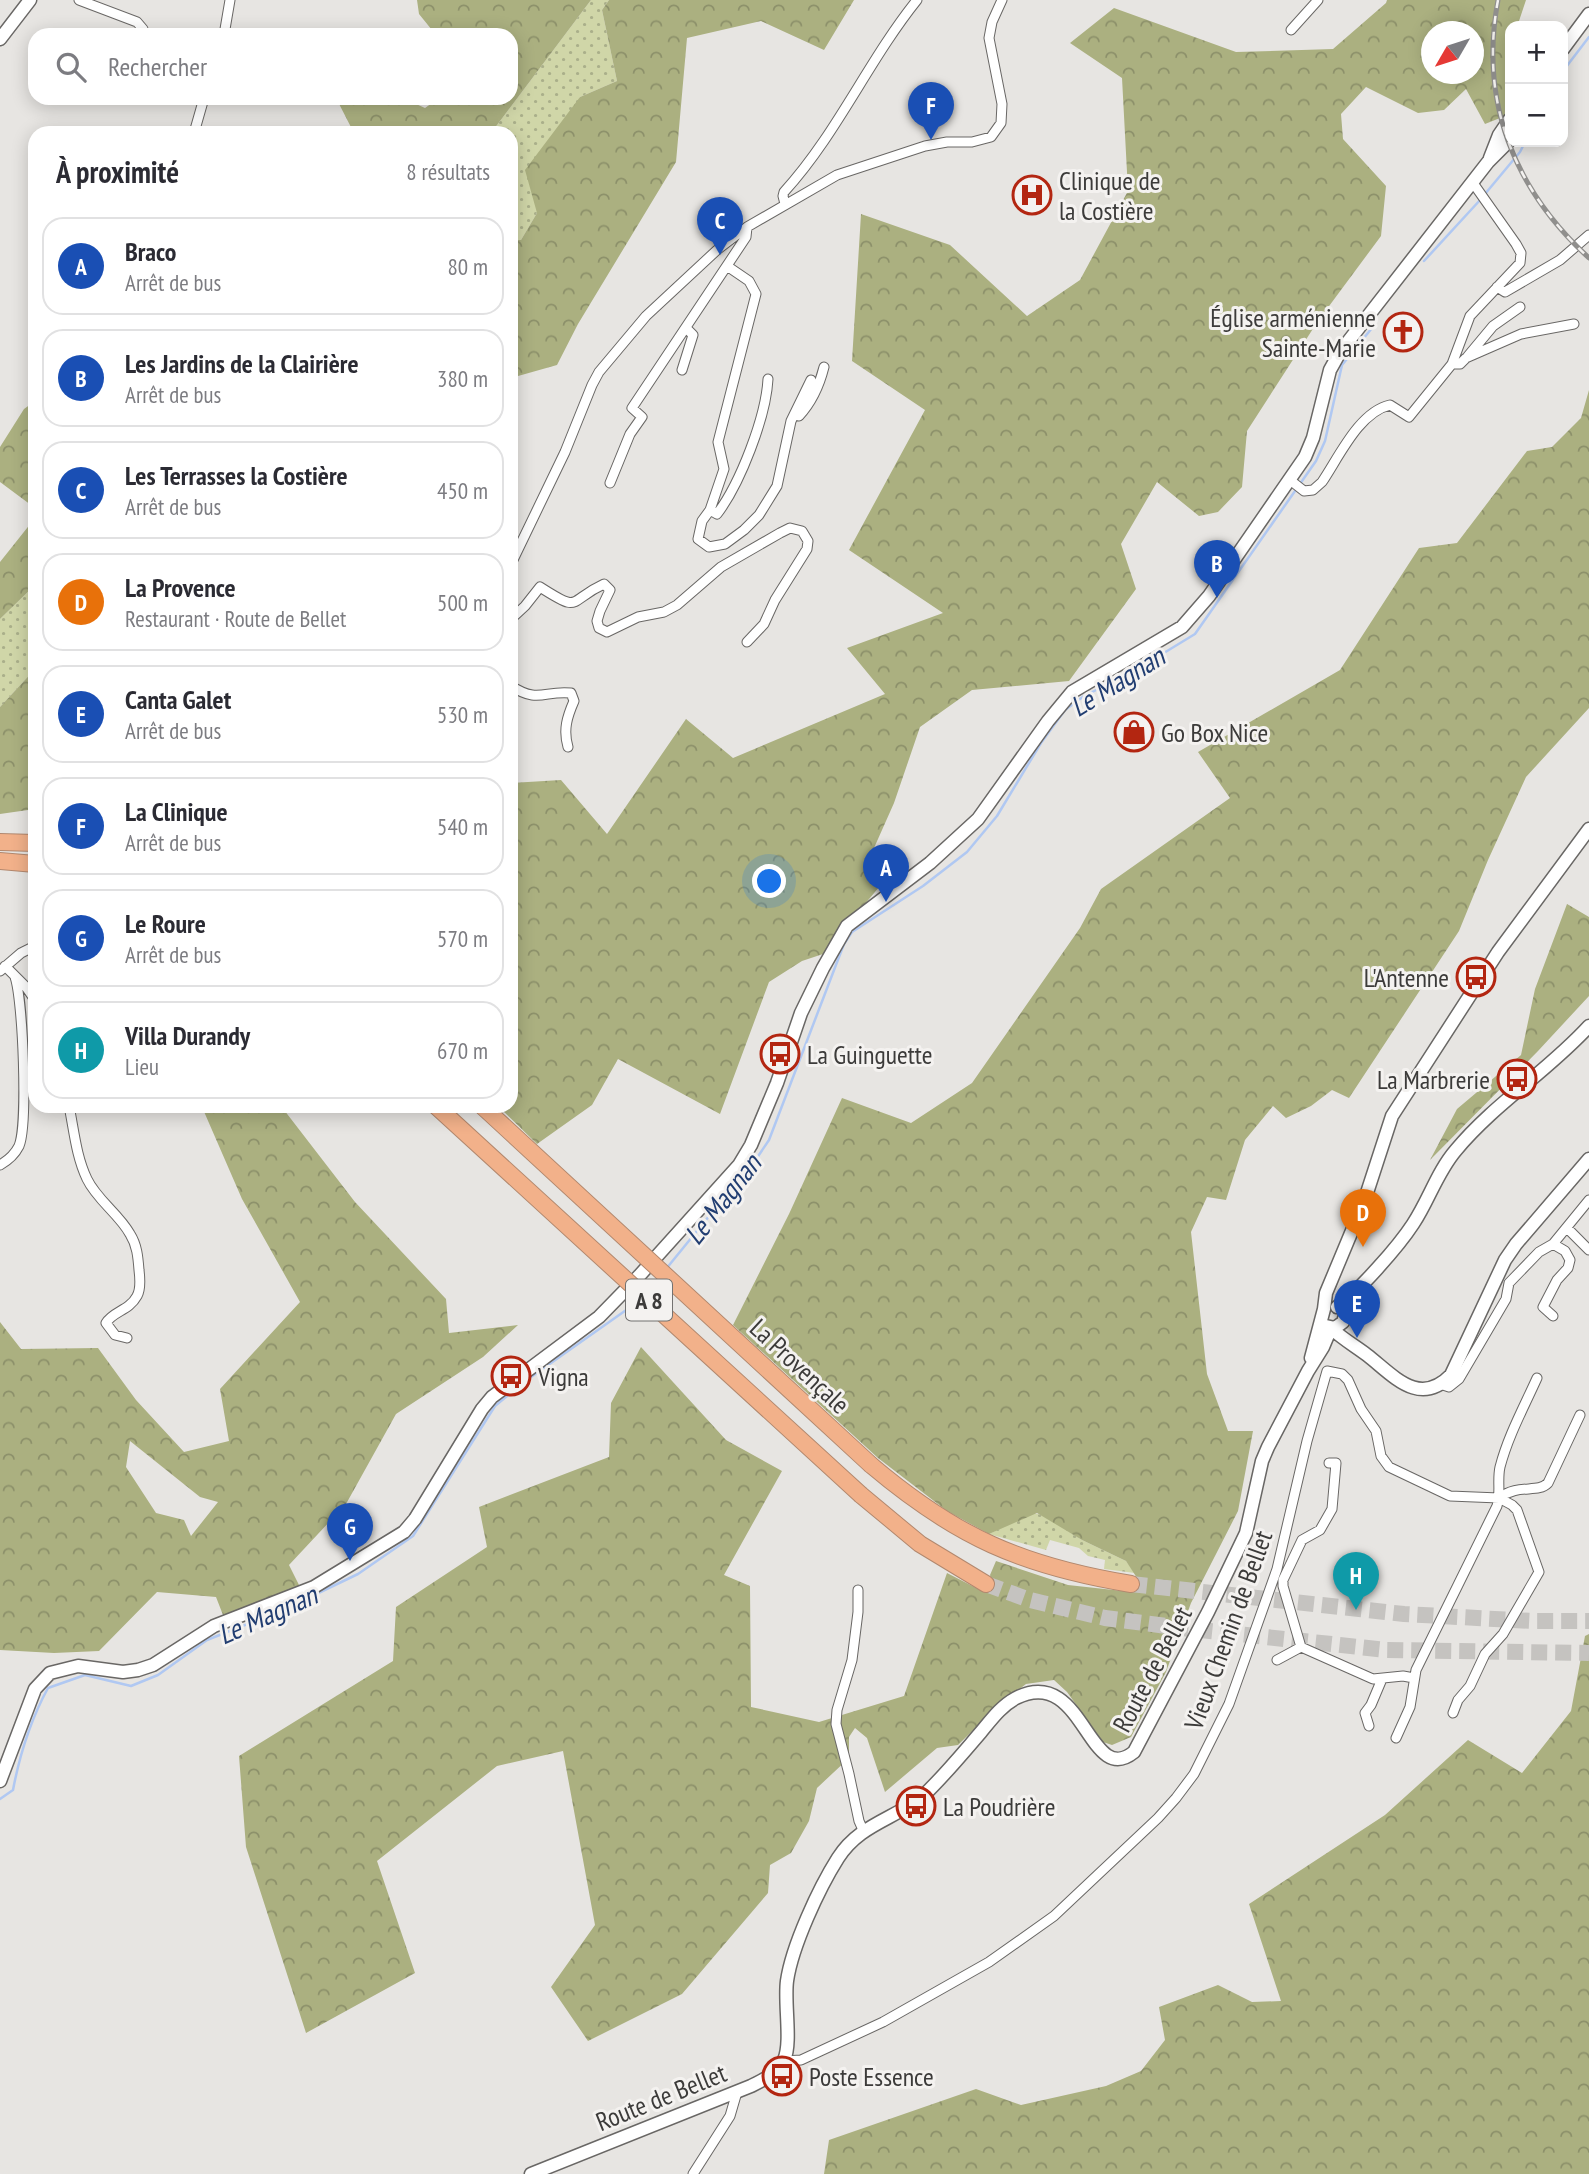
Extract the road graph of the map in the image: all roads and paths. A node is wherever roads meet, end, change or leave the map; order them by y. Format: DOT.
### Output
graph roads {
  1 [pos="30,0"];
  2 [pos="79,0"];
  3 [pos="230,0"];
  4 [pos="917,0"];
  5 [pos="1002,0"];
  6 [pos="1318,0"];
  7 [pos="1589,14"];
  8 [pos="142,28"];
  9 [pos="225,28"];
  10 [pos="1291,30"];
  11 [pos="0,39"];
  12 [pos="1568,43"];
  13 [pos="202,105"];
  14 [pos="196,126"];
  15 [pos="1505,126"];
  16 [pos="1505,145"];
  17 [pos="1488,162"];
  18 [pos="1476,186"];
  19 [pos="785,204"];
  20 [pos="747,227"];
  21 [pos="1589,235"];
  22 [pos="727,266"];
  23 [pos="1497,287"];
  24 [pos="1520,307"];
  25 [pos="1574,324"];
  26 [pos="687,328"];
  27 [pos="1466,358"];
  28 [pos="1452,364"];
  29 [pos="824,367"];
  30 [pos="682,370"];
  31 [pos="768,379"];
  32 [pos="811,380"];
  33 [pos="791,421"];
  34 [pos="1293,482"];
  35 [pos="610,483"];
  36 [pos="710,510"];
  37 [pos="518,550"];
  38 [pos="518,611"];
  39 [pos="747,642"];
  40 [pos="518,691"];
  41 [pos="568,747"];
  42 [pos="1589,829"];
  43 [pos="0,842"];
  44 [pos="28,843"];
  45 [pos="0,861"];
  46 [pos="28,863"];
  47 [pos="28,949"];
  48 [pos="2,969"];
  49 [pos="15,977"];
  50 [pos="28,989"];
  51 [pos="1589,1026"];
  52 [pos="70,1113"];
  53 [pos="444,1113"];
  54 [pos="489,1113"];
  55 [pos="1589,1159"];
  56 [pos="0,1165"];
  57 [pos="1589,1200"];
  58 [pos="1567,1228"];
  59 [pos="1553,1244"];
  60 [pos="1589,1250"];
  61 [pos="1553,1316"];
  62 [pos="1333,1317"];
  63 [pos="127,1338"];
  64 [pos="1345,1341"];
  65 [pos="1320,1352"];
  66 [pos="1366,1355"];
  67 [pos="1308,1371"];
  68 [pos="1327,1371"];
  69 [pos="1537,1378"];
  70 [pos="1440,1384"];
  71 [pos="1580,1415"];
  72 [pos="1329,1463"];
  73 [pos="1499,1498"];
  74 [pos="986,1584"];
  75 [pos="1131,1584"];
  76 [pos="858,1590"];
  77 [pos="1301,1647"];
  78 [pos="1278,1660"];
  79 [pos="1414,1678"];
  80 [pos="1382,1679"];
  81 [pos="1453,1713"];
  82 [pos="1369,1726"];
  83 [pos="1396,1738"];
  84 [pos="0,1781"];
  85 [pos="863,1830"];
  86 [pos="784,2061"];
  87 [pos="737,2092"];
  88 [pos="531,2174"];
  89 [pos="694,2174"];
  1 -- 11 [label="street"];
  2 -- 8 [label="street"];
  3 -- 9 [label="street"];
  4 -- 19 [label="street"];
  5 -- 19 [label="street"];
  6 -- 10 [label="street"];
  7 -- 12 [label="street"];
  13 -- 14 [label="street"];
  15 -- 17 [label="street"];
  16 -- 17 [label="street"];
  17 -- 18 [label="street"];
  18 -- 23 [label="street"];
  18 -- 34 [label="street"];
  19 -- 20 [label="street"];
  20 -- 22 [label="street"];
  20 -- 37 [label="street"];
  21 -- 23 [label="street"];
  22 -- 26 [label="street"];
  22 -- 36 [label="street"];
  23 -- 28 [label="street"];
  24 -- 27 [label="street"];
  25 -- 27 [label="street"];
  26 -- 30 [label="street"];
  26 -- 35 [label="street"];
  27 -- 28 [label="street"];
  28 -- 34 [label="street"];
  29 -- 33 [label="street"];
  31 -- 36 [label="street"];
  32 -- 33 [label="street"];
  33 -- 36 [label="street"];
  34 -- 84 [label="street"];
  38 -- 39 [label="street"];
  40 -- 41 [label="street"];
  42 -- 62 [label="street"];
  43 -- 44 [label="highway"];
  45 -- 46 [label="highway"];
  47 -- 48 [label="street"];
  48 -- 49 [label="street"];
  49 -- 50 [label="street"];
  49 -- 56 [label="street"];
  51 -- 62 [label="street"];
  52 -- 63 [label="street"];
  53 -- 74 [label="highway, La Provençale / A 8, bridge"];
  54 -- 75 [label="highway, La Provençale / A 8, bridge"];
  55 -- 70 [label="street"];
  57 -- 58 [label="street"];
  58 -- 59 [label="street"];
  58 -- 60 [label="street"];
  59 -- 61 [label="street"];
  59 -- 70 [label="street"];
  62 -- 64 [label="street"];
  62 -- 65 [label="street"];
  62 -- 66 [label="street"];
  62 -- 67 [label="street"];
  64 -- 65 [label="street"];
  64 -- 66 [label="street"];
  65 -- 67 [label="street"];
  65 -- 68 [label="street"];
  66 -- 70 [label="street"];
  67 -- 85 [label="street, Route de Bellet"];
  68 -- 73 [label="street"];
  68 -- 86 [label="street, Vieux Chemin de Bellet"];
  69 -- 73 [label="street"];
  71 -- 73 [label="street"];
  72 -- 77 [label="street"];
  73 -- 79 [label="street"];
  73 -- 81 [label="street"];
  76 -- 85 [label="street"];
  77 -- 78 [label="street"];
  77 -- 80 [label="street"];
  79 -- 80 [label="street"];
  79 -- 83 [label="street"];
  80 -- 82 [label="street"];
  85 -- 86 [label="street, Route de Bellet"];
  86 -- 87 [label="street, Route de Bellet"];
  87 -- 88 [label="street, Route de Bellet"];
  87 -- 89 [label="street"];
}
